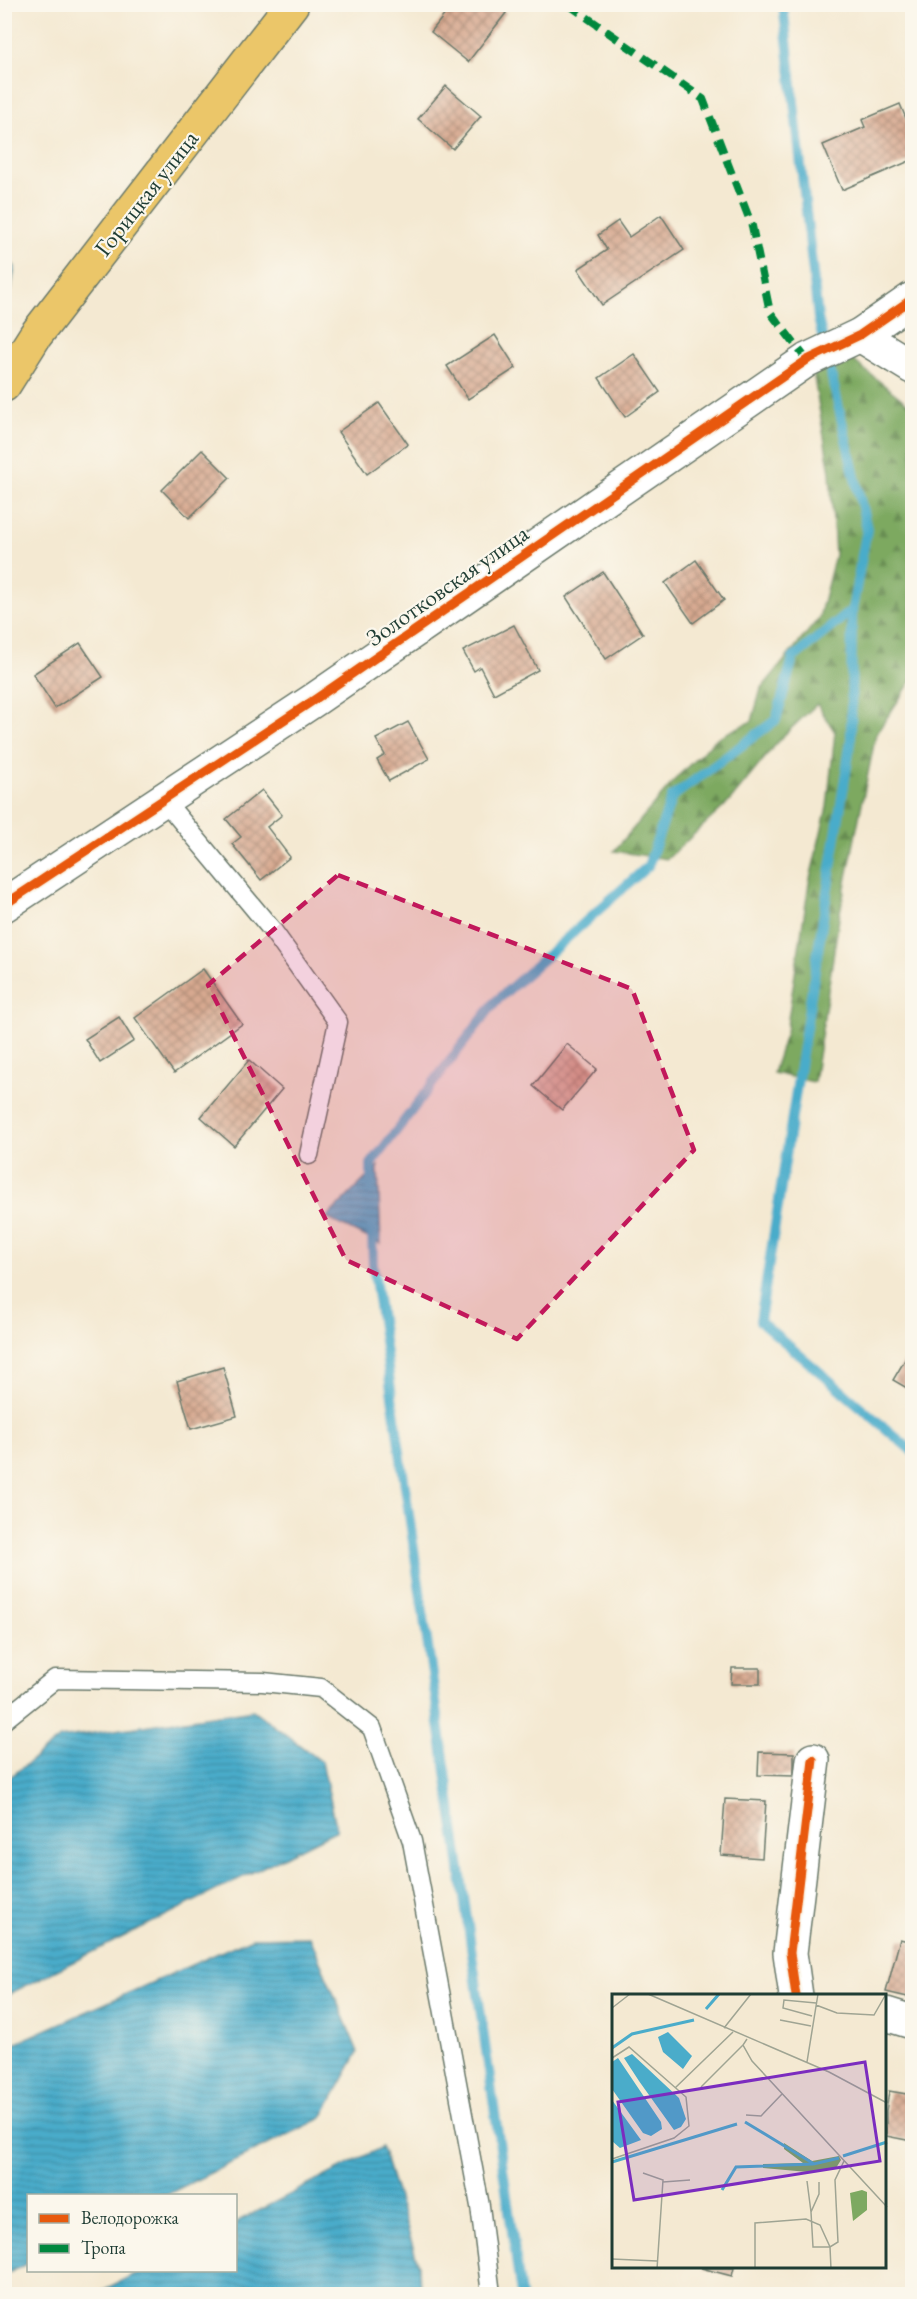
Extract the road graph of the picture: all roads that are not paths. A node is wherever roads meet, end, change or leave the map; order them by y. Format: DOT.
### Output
graph roads {
  1 [pos="292,4"];
  2 [pos="912,299"];
  3 [pos="853,338"];
  4 [pos="912,367"];
  5 [pos="4,385"];
  6 [pos="164,800"];
  7 [pos="4,905"];
  8 [pos="309,1155"];
  9 [pos="4,1720"];
  10 [pos="813,1760"];
  11 [pos="796,1994"];
  12 [pos="887,2015"];
  13 [pos="912,2022"];
  14 [pos="491,2295"];
  1 -- 5 [label="main road, Горицкая улица"];
  2 -- 3 [label="street, Золотковская улица"];
  3 -- 4 [label="street"];
  3 -- 6 [label="street, Золотковская улица"];
  6 -- 7 [label="street, Золотковская улица"];
  6 -- 8 [label="lane"];
  9 -- 14 [label="lane"];
  10 -- 11 [label="street"];
  12 -- 13 [label="street"];
}
